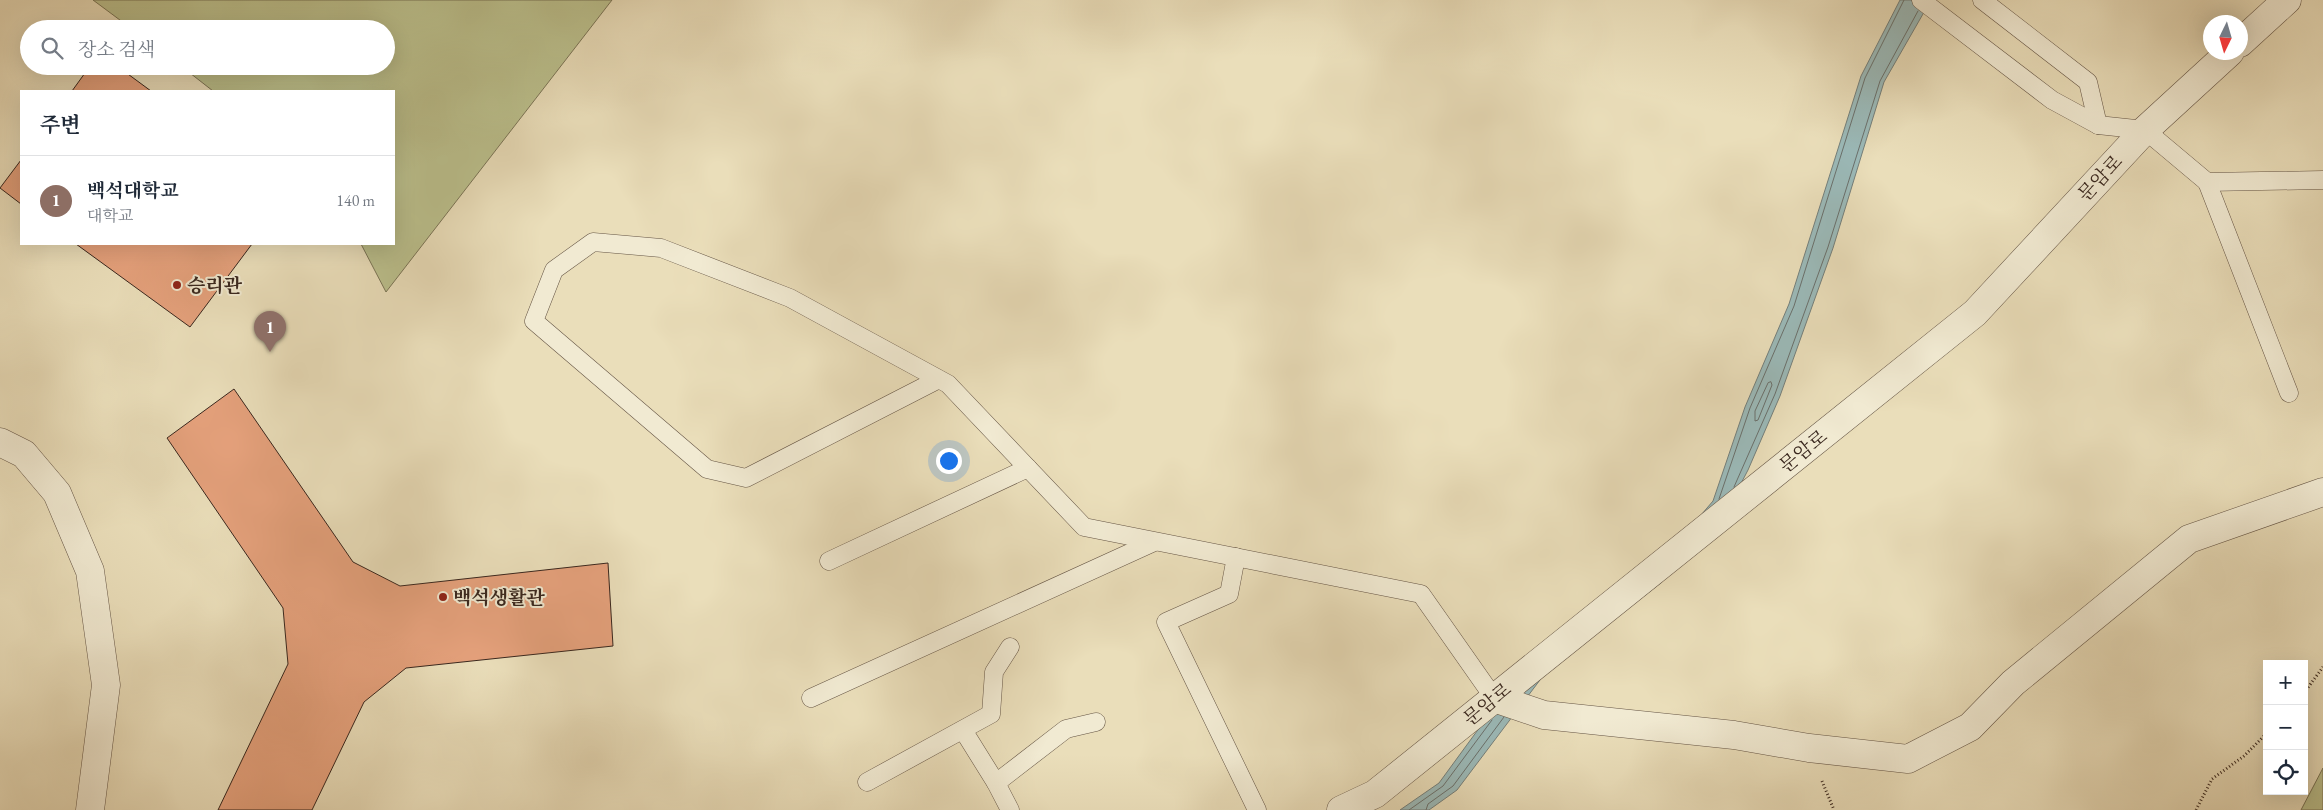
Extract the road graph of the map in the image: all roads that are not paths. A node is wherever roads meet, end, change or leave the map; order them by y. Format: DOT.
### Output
graph roads {
  1 [pos="1922,0"];
  2 [pos="1982,0"];
  3 [pos="2288,0"];
  4 [pos="2248,36"];
  5 [pos="2221,60"];
  6 [pos="2098,125"];
  7 [pos="2145,130"];
  8 [pos="2323,180"];
  9 [pos="2207,182"];
  10 [pos="939,379"];
  11 [pos="2289,393"];
  12 [pos="0,442"];
  13 [pos="1028,468"];
  14 [pos="2323,492"];
  15 [pos="1154,542"];
  16 [pos="1236,558"];
  17 [pos="829,561"];
  18 [pos="1010,647"];
  19 [pos="810,698"];
  20 [pos="1494,698"];
  21 [pos="1096,722"];
  22 [pos="963,730"];
  23 [pos="867,782"];
  24 [pos="996,783"];
  25 [pos="90,810"];
  26 [pos="1010,810"];
  27 [pos="1257,810"];
  28 [pos="1341,810"];
  1 -- 6 [label="lane"];
  2 -- 6 [label="lane"];
  3 -- 4 [label="street"];
  5 -- 7 [label="street, 문암로"];
  6 -- 7 [label="lane"];
  7 -- 9 [label="lane"];
  7 -- 20 [label="street, 문암로"];
  8 -- 9 [label="lane"];
  9 -- 11 [label="lane"];
  10 -- 10 [label="lane"];
  10 -- 13 [label="lane"];
  12 -- 25 [label="street"];
  13 -- 15 [label="lane"];
  13 -- 17 [label="lane"];
  14 -- 20 [label="street"];
  15 -- 16 [label="lane"];
  15 -- 19 [label="lane"];
  16 -- 20 [label="lane"];
  16 -- 27 [label="lane"];
  18 -- 22 [label="lane"];
  20 -- 28 [label="street, 문암로"];
  21 -- 24 [label="lane"];
  22 -- 23 [label="lane"];
  22 -- 24 [label="lane"];
  24 -- 26 [label="lane"];
}
